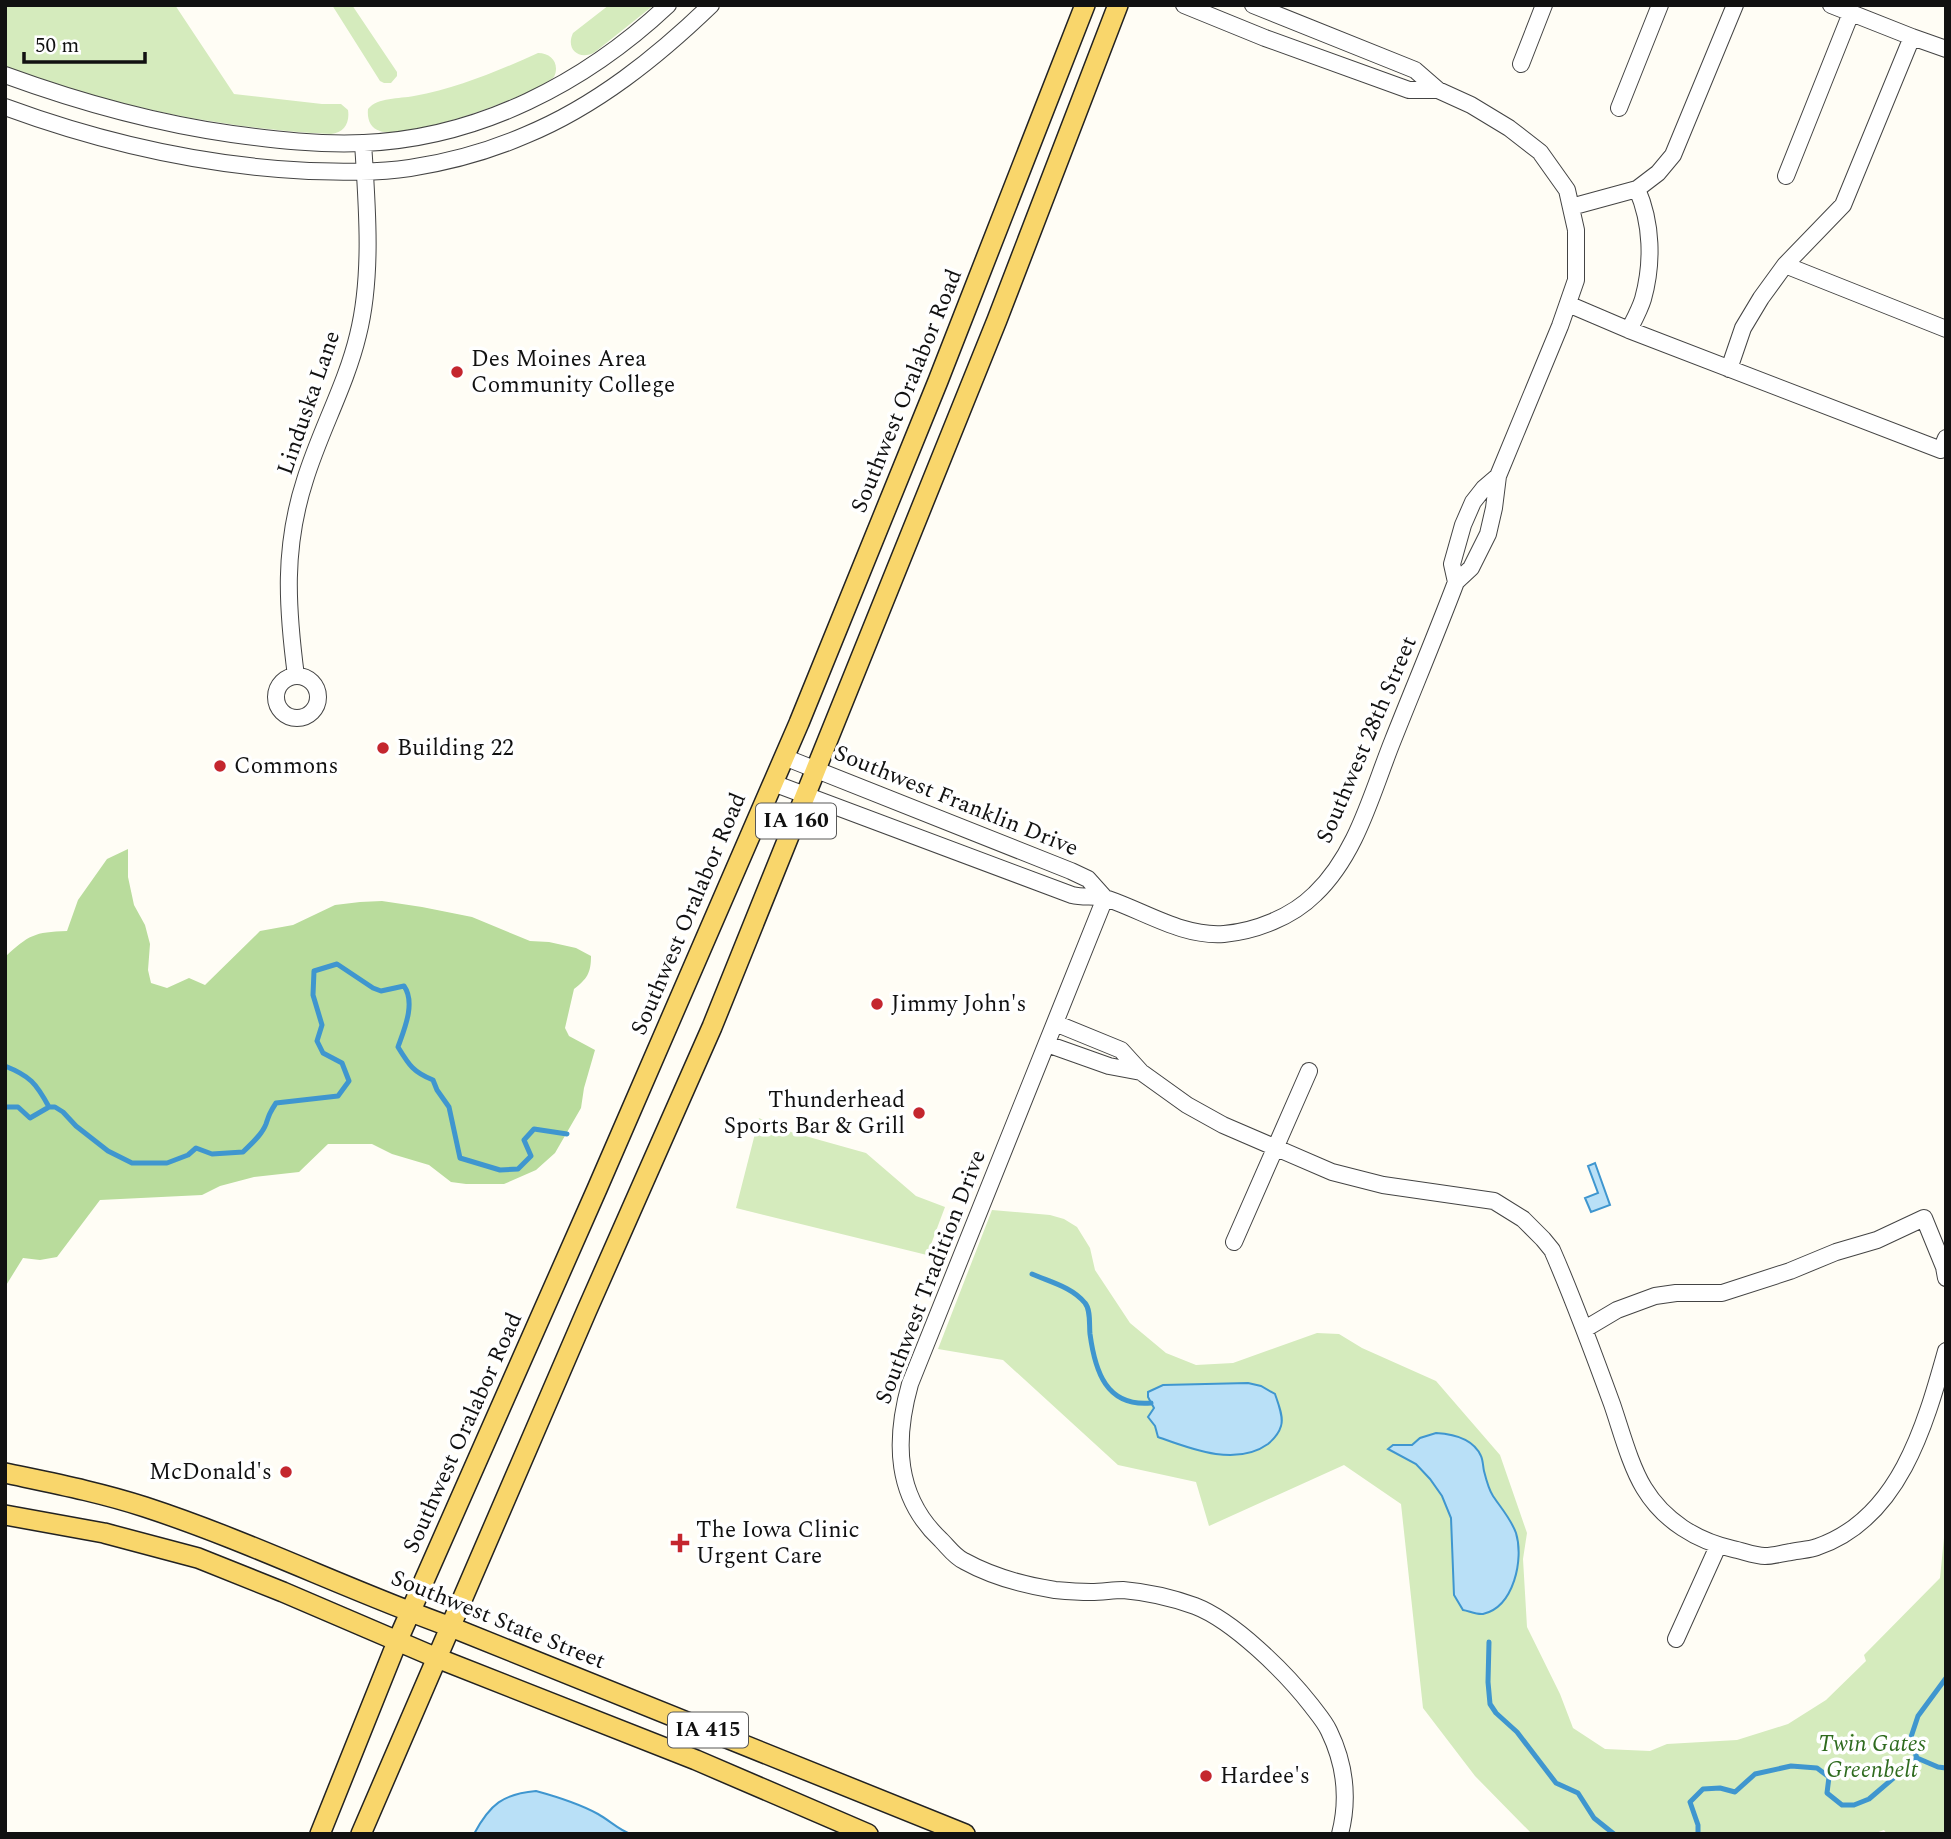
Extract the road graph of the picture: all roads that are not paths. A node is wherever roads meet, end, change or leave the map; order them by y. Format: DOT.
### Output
graph roads {
  1 [pos="668,5"];
  2 [pos="711,5"];
  3 [pos="1085,5"];
  4 [pos="1118,5"];
  5 [pos="1184,5"];
  6 [pos="1253,5"];
  7 [pos="1544,5"];
  8 [pos="1660,5"];
  9 [pos="1735,5"];
  10 [pos="1831,5"];
  11 [pos="1851,13"];
  12 [pos="1912,37"];
  13 [pos="1946,49"];
  14 [pos="1521,64"];
  15 [pos="5,75"];
  16 [pos="1438,90"];
  17 [pos="5,107"];
  18 [pos="1619,108"];
  19 [pos="363,143"];
  20 [pos="365,172"];
  21 [pos="1786,176"];
  22 [pos="1637,189"];
  23 [pos="1571,207"];
  24 [pos="1786,265"];
  25 [pos="1568,304"];
  26 [pos="1946,329"];
  27 [pos="1629,330"];
  28 [pos="1729,369"];
  29 [pos="1946,438"];
  30 [pos="1498,476"];
  31 [pos="1455,582"];
  32 [pos="296,676"];
  33 [pos="784,757"];
  34 [pos="817,769"];
  35 [pos="773,783"];
  36 [pos="806,796"];
  37 [pos="1105,898"];
  38 [pos="1267,924"];
  39 [pos="1055,1023"];
  40 [pos="1047,1044"];
  41 [pos="1309,1071"];
  42 [pos="1141,1072"];
  43 [pos="1275,1148"];
  44 [pos="1234,1242"];
  45 [pos="1946,1278"];
  46 [pos="1585,1329"];
  47 [pos="1946,1351"];
  48 [pos="5,1473"];
  49 [pos="5,1516"];
  50 [pos="1718,1546"];
  51 [pos="411,1612"];
  52 [pos="451,1627"];
  53 [pos="1676,1640"];
  54 [pos="397,1642"];
  55 [pos="437,1658"];
  56 [pos="320,1834"];
  57 [pos="361,1834"];
  58 [pos="868,1834"];
  59 [pos="965,1834"];
  60 [pos="1340,1834"];
  1 -- 19 [label="street"];
  2 -- 20 [label="street"];
  3 -- 33 [label="main road, Southwest Oralabor Road / IA 160"];
  4 -- 34 [label="main road, IA 160"];
  5 -- 16 [label="street"];
  6 -- 16 [label="street"];
  7 -- 14 [label="street"];
  8 -- 18 [label="street"];
  9 -- 22 [label="street"];
  10 -- 11 [label="street"];
  11 -- 12 [label="street"];
  11 -- 21 [label="street"];
  12 -- 13 [label="street"];
  12 -- 24 [label="street"];
  15 -- 19 [label="street"];
  16 -- 23 [label="street, Southwest 28th Street"];
  17 -- 20 [label="street"];
  19 -- 20 [label="street, Linduska Lane"];
  20 -- 32 [label="street, Linduska Lane"];
  22 -- 23 [label="street"];
  22 -- 27 [label="street"];
  23 -- 25 [label="street, Southwest 28th Street"];
  24 -- 26 [label="street"];
  24 -- 28 [label="street"];
  25 -- 27 [label="street"];
  25 -- 30 [label="street, Southwest 28th Street"];
  27 -- 28 [label="street"];
  28 -- 29 [label="street"];
  30 -- 31 [label="street, Southwest 28th Street"];
  30 -- 31 [label="street, Southwest 28th Street"];
  31 -- 38 [label="street, Southwest 28th Street"];
  33 -- 34 [label="street, Southwest Franklin Drive"];
  33 -- 35 [label="main road, Southwest Oralabor Road / IA 160"];
  34 -- 36 [label="main road, IA 160"];
  34 -- 37 [label="street, Southwest Franklin Drive"];
  35 -- 36 [label="street, Southwest Franklin Drive"];
  35 -- 51 [label="main road, Southwest Oralabor Road / IA 160"];
  36 -- 37 [label="street, Southwest Franklin Drive"];
  36 -- 52 [label="main road, IA 160"];
  37 -- 38 [label="street, Southwest Franklin Drive"];
  37 -- 39 [label="street, Southwest Tradition Drive"];
  39 -- 40 [label="street, Southwest Tradition Drive"];
  39 -- 42 [label="street"];
  40 -- 42 [label="street"];
  40 -- 60 [label="street, Southwest Tradition Drive"];
  41 -- 43 [label="street"];
  42 -- 43 [label="street"];
  43 -- 44 [label="street"];
  43 -- 46 [label="street"];
  45 -- 46 [label="street"];
  46 -- 50 [label="street"];
  47 -- 50 [label="street"];
  48 -- 51 [label="main road, Southwest State Street"];
  49 -- 54 [label="main road"];
  50 -- 53 [label="street"];
  51 -- 52 [label="main road, Southwest State Street / IA 415"];
  51 -- 54 [label="main road, Southwest Oralabor Road"];
  52 -- 55 [label="main road, IA 160"];
  52 -- 59 [label="main road, Southwest State Street / IA 415"];
  54 -- 55 [label="main road"];
  54 -- 56 [label="main road, Southwest Oralabor Road"];
  55 -- 57 [label="main road"];
  55 -- 58 [label="main road, IA 415"];
}
